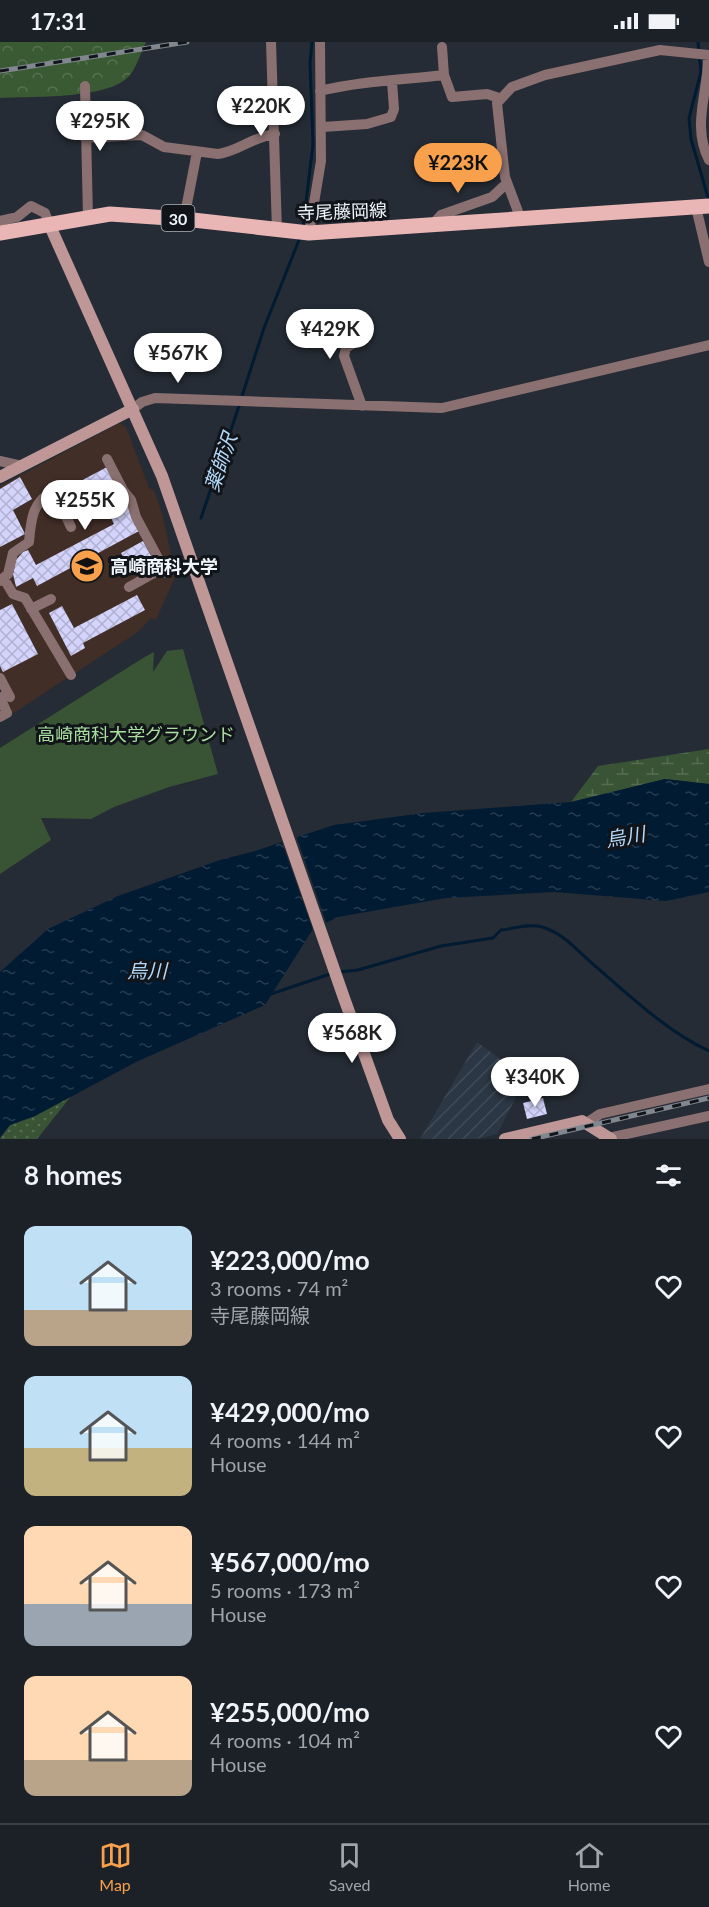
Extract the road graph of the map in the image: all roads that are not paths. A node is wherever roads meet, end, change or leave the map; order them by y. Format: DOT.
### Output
graph roads {
  1 [pos="271,42"];
  2 [pos="320,42"];
  3 [pos="442,47"];
  4 [pos="704,54"];
  5 [pos="444,75"];
  6 [pos="392,82"];
  7 [pos="85,87"];
  8 [pos="320,91"];
  9 [pos="499,98"];
  10 [pos="322,127"];
  11 [pos="275,134"];
  12 [pos="85,138"];
  13 [pos="197,152"];
  14 [pos="709,160"];
  15 [pos="507,184"];
  16 [pos="703,206"];
  17 [pos="88,218"];
  18 [pos="520,218"];
  19 [pos="184,219"];
  20 [pos="0,221"];
  21 [pos="432,225"];
  22 [pos="50,226"];
  23 [pos="278,231"];
  24 [pos="0,233"];
  25 [pos="309,234"];
  26 [pos="0,243"];
  27 [pos="709,262"];
  28 [pos="369,333"];
  29 [pos="709,345"];
  30 [pos="362,406"];
  31 [pos="133,409"];
  32 [pos="108,459"];
  33 [pos="0,461"];
  34 [pos="22,466"];
  35 [pos="0,477"];
  36 [pos="71,526"];
  37 [pos="2,580"];
  38 [pos="129,587"];
  39 [pos="51,599"];
  40 [pos="31,609"];
  41 [pos="71,675"];
  42 [pos="0,678"];
  43 [pos="5,697"];
  44 [pos="0,717"];
  45 [pos="709,1089"];
  46 [pos="709,1116"];
  47 [pos="588,1122"];
  48 [pos="607,1138"];
  49 [pos="400,1139"];
  50 [pos="505,1139"];
  1 -- 11 [label="street"];
  2 -- 8 [label="street"];
  3 -- 5 [label="street"];
  4 -- 9 [label="street"];
  4 -- 14 [label="street"];
  5 -- 6 [label="street"];
  5 -- 9 [label="street"];
  6 -- 8 [label="street"];
  6 -- 10 [label="street"];
  7 -- 12 [label="street"];
  8 -- 10 [label="street"];
  9 -- 15 [label="street"];
  10 -- 25 [label="street"];
  11 -- 13 [label="street"];
  11 -- 23 [label="street"];
  12 -- 13 [label="street"];
  12 -- 17 [label="street"];
  13 -- 19 [label="street"];
  15 -- 18 [label="street"];
  15 -- 21 [label="street"];
  16 -- 18 [label="main road, 寺尾藤岡線 / 30"];
  16 -- 27 [label="street"];
  17 -- 19 [label="main road, 寺尾藤岡線 / 30"];
  17 -- 22 [label="main road, 寺尾藤岡線 / 30"];
  18 -- 21 [label="main road, 寺尾藤岡線 / 30"];
  19 -- 23 [label="main road, 寺尾藤岡線 / 30"];
  20 -- 22 [label="street"];
  21 -- 25 [label="main road, 寺尾藤岡線 / 30"];
  22 -- 24 [label="main road, 寺尾藤岡線 / 30"];
  22 -- 26 [label="main road, 寺尾藤岡線 / 30"];
  22 -- 31 [label="street"];
  23 -- 25 [label="main road, 寺尾藤岡線 / 30"];
  28 -- 30 [label="street"];
  29 -- 30 [label="street"];
  30 -- 31 [label="street"];
  31 -- 34 [label="street"];
  31 -- 49 [label="street"];
  32 -- 38 [label="street"];
  33 -- 34 [label="street"];
  34 -- 35 [label="street"];
  36 -- 37 [label="street"];
  37 -- 40 [label="street"];
  39 -- 40 [label="street"];
  40 -- 41 [label="street"];
  42 -- 43 [label="street"];
  43 -- 44 [label="street"];
  45 -- 47 [label="street"];
  46 -- 48 [label="street"];
  47 -- 48 [label="street"];
  47 -- 50 [label="street"];
}
